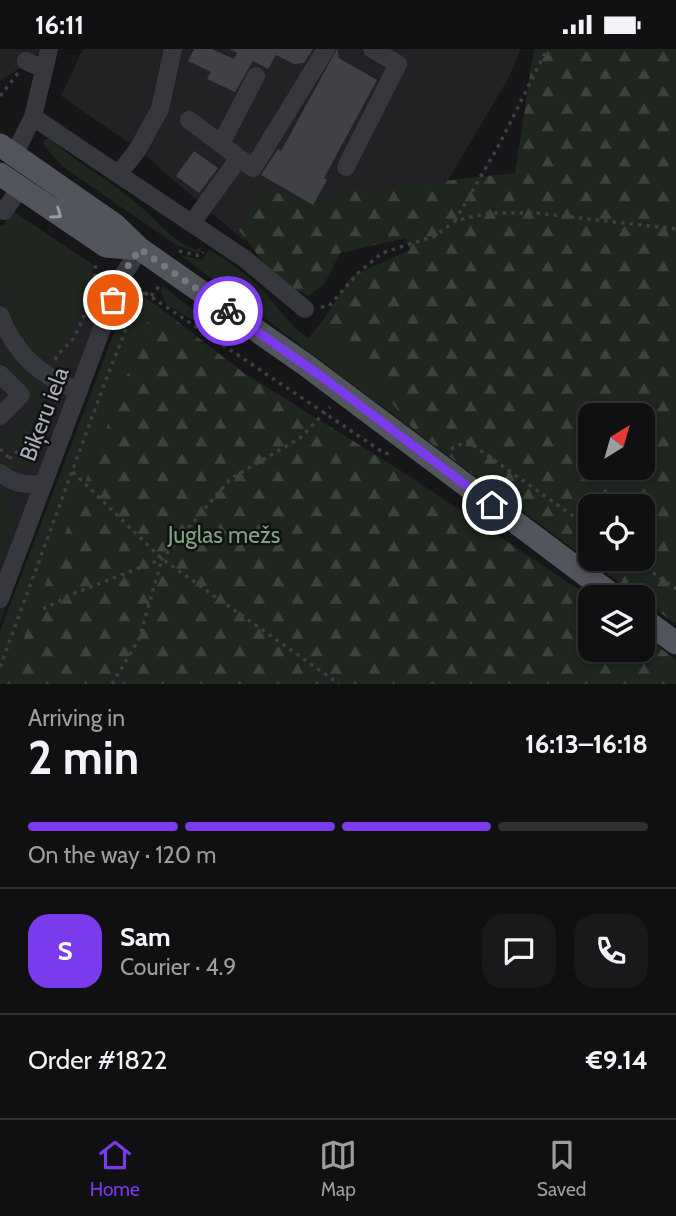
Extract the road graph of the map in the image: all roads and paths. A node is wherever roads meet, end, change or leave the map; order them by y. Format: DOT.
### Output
graph roads {
  1 [pos="49,49"];
  2 [pos="173,49"];
  3 [pos="326,49"];
  4 [pos="372,49"];
  5 [pos="548,49"];
  6 [pos="26,61"];
  7 [pos="44,69"];
  8 [pos="256,76"];
  9 [pos="0,96"];
  10 [pos="33,117"];
  11 [pos="188,120"];
  12 [pos="220,145"];
  13 [pos="7,150"];
  14 [pos="239,158"];
  15 [pos="346,167"];
  16 [pos="119,174"];
  17 [pos="7,179"];
  18 [pos="4,211"];
  19 [pos="455,221"];
  20 [pos="192,223"];
  21 [pos="676,229"];
  22 [pos="140,249"];
  23 [pos="160,285"];
  24 [pos="138,288"];
  25 [pos="145,292"];
  26 [pos="151,296"];
  27 [pos="305,310"];
  28 [pos="0,316"];
  29 [pos="6,346"];
  30 [pos="0,374"];
  31 [pos="79,391"];
  32 [pos="344,393"];
  33 [pos="325,413"];
  34 [pos="0,416"];
  35 [pos="0,450"];
  36 [pos="399,456"];
  37 [pos="431,458"];
  38 [pos="5,466"];
  39 [pos="73,472"];
  40 [pos="43,484"];
  41 [pos="578,520"];
  42 [pos="162,559"];
  43 [pos="650,571"];
  44 [pos="599,585"];
  45 [pos="676,589"];
  46 [pos="0,599"];
  47 [pos="43,610"];
  48 [pos="655,628"];
  49 [pos="676,643"];
  50 [pos="0,667"];
  51 [pos="112,684"];
  52 [pos="339,684"];
  1 -- 7 [label="street"];
  2 -- 16 [label="street"];
  3 -- 14 [label="street"];
  4 -- 15 [label="street"];
  5 -- 19 [label="path"];
  6 -- 7 [label="street"];
  6 -- 9 [label="path"];
  7 -- 10 [label="street"];
  8 -- 12 [label="street"];
  10 -- 13 [label="street"];
  10 -- 16 [label="street"];
  11 -- 12 [label="street"];
  12 -- 14 [label="street"];
  13 -- 17 [label="main road"];
  13 -- 22 [label="main road"];
  14 -- 20 [label="street"];
  16 -- 20 [label="street"];
  17 -- 18 [label="street"];
  17 -- 22 [label="main road, one-way"];
  19 -- 21 [label="path"];
  19 -- 27 [label="path"];
  20 -- 27 [label="street"];
  22 -- 31 [label="street, Biķeru iela"];
  22 -- 32 [label="main road"];
  23 -- 26 [label="path"];
  24 -- 25 [label="path"];
  25 -- 26 [label="path"];
  25 -- 39 [label="path"];
  26 -- 33 [label="path"];
  28 -- 29 [label="street"];
  29 -- 31 [label="street"];
  30 -- 34 [label="street"];
  31 -- 40 [label="street, Biķeru iela"];
  32 -- 33 [label="path"];
  32 -- 37 [label="main road"];
  33 -- 36 [label="path"];
  33 -- 42 [label="path"];
  35 -- 38 [label="path"];
  37 -- 41 [label="path"];
  37 -- 44 [label="main road"];
  38 -- 40 [label="street"];
  39 -- 42 [label="path"];
  39 -- 50 [label="path"];
  40 -- 46 [label="street, Biķeru iela"];
  42 -- 47 [label="path"];
  42 -- 51 [label="path"];
  42 -- 52 [label="path"];
  43 -- 45 [label="path"];
  48 -- 49 [label="main road"];
}
